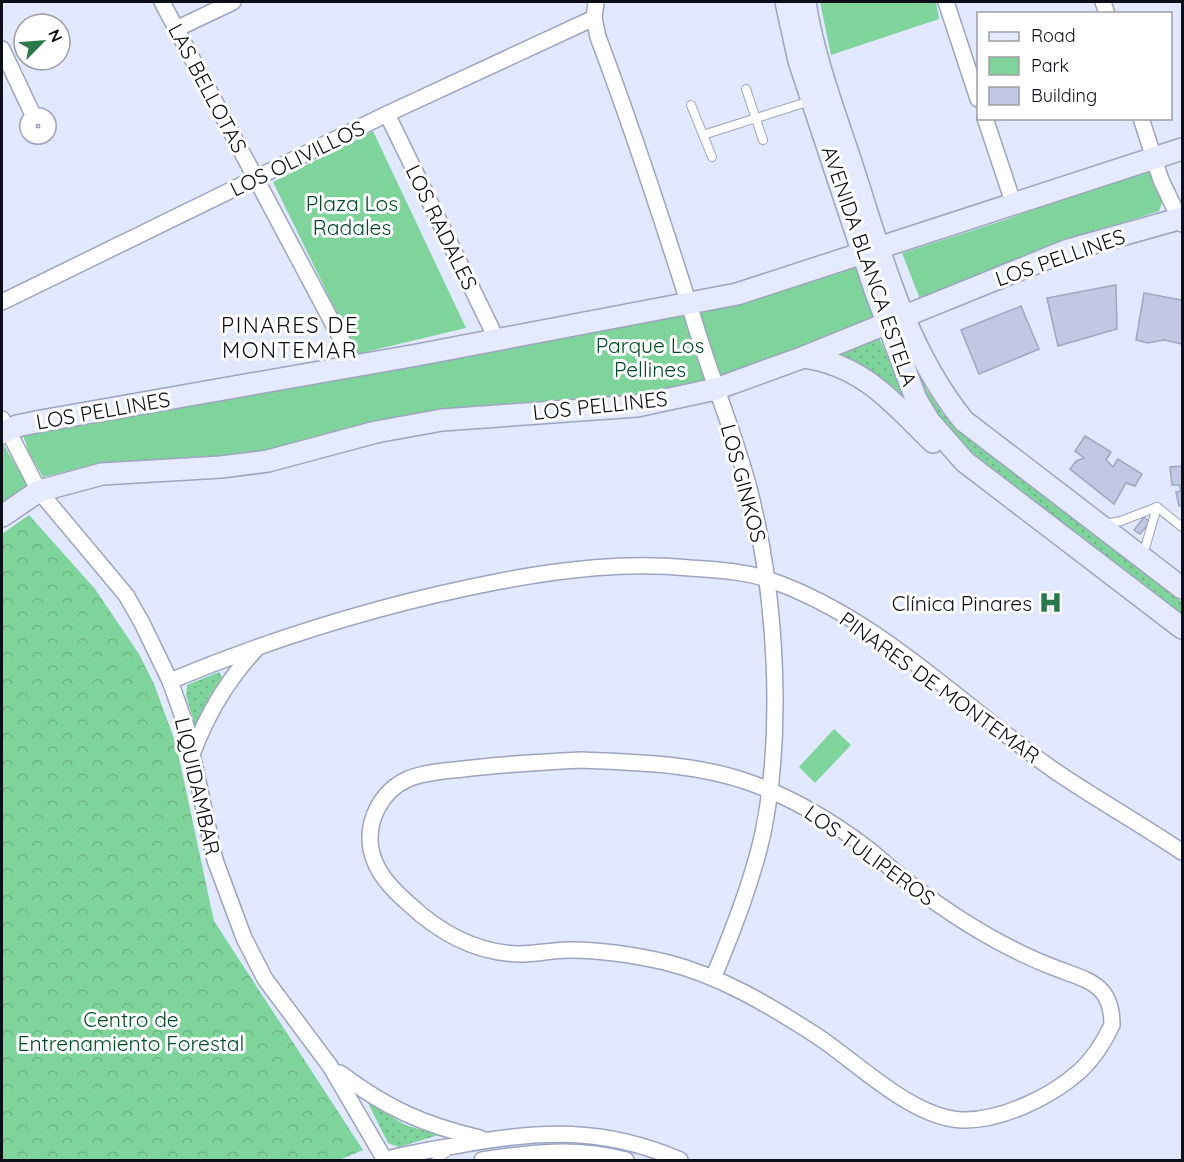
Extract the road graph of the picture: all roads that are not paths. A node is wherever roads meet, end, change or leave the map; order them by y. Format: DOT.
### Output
graph roads {
  1 [pos="162,2"];
  2 [pos="233,2"];
  3 [pos="596,2"];
  4 [pos="786,2"];
  5 [pos="805,2"];
  6 [pos="946,2"];
  7 [pos="594,18"];
  8 [pos="176,29"];
  9 [pos="2,49"];
  10 [pos="746,89"];
  11 [pos="977,96"];
  12 [pos="813,100"];
  13 [pos="692,105"];
  14 [pos="387,114"];
  15 [pos="34,117"];
  16 [pos="756,120"];
  17 [pos="986,120"];
  18 [pos="1141,120"];
  19 [pos="703,135"];
  20 [pos="763,140"];
  21 [pos="1182,149"];
  22 [pos="712,157"];
  23 [pos="1153,159"];
  24 [pos="258,179"];
  25 [pos="1014,205"];
  26 [pos="1181,220"];
  27 [pos="872,252"];
  28 [pos="2,302"];
  29 [pos="689,303"];
  30 [pos="896,319"];
  31 [pos="497,340"];
  32 [pos="804,357"];
  33 [pos="355,365"];
  34 [pos="716,389"];
  35 [pos="3,427"];
  36 [pos="965,462"];
  37 [pos="39,491"];
  38 [pos="1157,507"];
  39 [pos="2,516"];
  40 [pos="1100,525"];
  41 [pos="1182,527"];
  42 [pos="1142,557"];
  43 [pos="766,579"];
  44 [pos="1182,588"];
  45 [pos="1182,628"];
  46 [pos="258,646"];
  47 [pos="170,681"];
  48 [pos="194,752"];
  49 [pos="770,790"];
  50 [pos="1182,852"];
  51 [pos="714,976"];
  52 [pos="330,1066"];
  53 [pos="485,1140"];
  54 [pos="462,1144"];
  55 [pos="385,1160"];
  56 [pos="436,1161"];
  57 [pos="482,1161"];
  58 [pos="626,1161"];
  59 [pos="680,1161"];
  1 -- 8 [label="street, LAS BELLOTAS"];
  2 -- 8 [label="street"];
  3 -- 7 [label="street, LOS GINKOS"];
  4 -- 12 [label="main road, AVENIDA BLANCA ESTELA"];
  5 -- 27 [label="main road, AVENIDA BLANCA ESTELA"];
  6 -- 11 [label="street"];
  7 -- 14 [label="street, LOS OLIVILLOS"];
  7 -- 29 [label="street, LOS GINKOS"];
  8 -- 24 [label="street, LAS BELLOTAS"];
  9 -- 15 [label="street"];
  10 -- 16 [label="lane"];
  12 -- 16 [label="lane"];
  12 -- 27 [label="main road, AVENIDA BLANCA ESTELA"];
  13 -- 19 [label="lane"];
  14 -- 24 [label="street, LOS OLIVILLOS"];
  14 -- 31 [label="street, LOS RADALES"];
  16 -- 19 [label="lane"];
  16 -- 20 [label="lane"];
  17 -- 25 [label="street"];
  18 -- 23 [label="street"];
  19 -- 22 [label="lane"];
  21 -- 23 [label="main road, LOS PELLINES"];
  23 -- 25 [label="main road, LOS PELLINES"];
  23 -- 26 [label="street"];
  24 -- 28 [label="street, LOS OLIVILLOS"];
  24 -- 33 [label="street, LAS BELLOTAS"];
  25 -- 27 [label="main road, LOS PELLINES"];
  26 -- 30 [label="main road, LOS PELLINES"];
  27 -- 29 [label="main road, LOS PELLINES"];
  27 -- 30 [label="main road, AVENIDA BLANCA ESTELA"];
  29 -- 31 [label="main road, LOS PELLINES"];
  29 -- 34 [label="street, LOS GINKOS"];
  30 -- 32 [label="main road, LOS PELLINES"];
  30 -- 36 [label="main road, AVENIDA BLANCA ESTELA"];
  30 -- 40 [label="main road, AVENIDA BLANCA ESTELA"];
  31 -- 33 [label="main road, LOS PELLINES"];
  32 -- 34 [label="main road, LOS PELLINES"];
  32 -- 36 [label="main road"];
  33 -- 35 [label="main road, LOS PELLINES"];
  34 -- 37 [label="main road, LOS PELLINES"];
  34 -- 43 [label="street, LOS GINKOS"];
  35 -- 37 [label="street, LIQUIDAMBAR"];
  36 -- 45 [label="main road, AVENIDA BLANCA ESTELA"];
  37 -- 39 [label="main road, LOS PELLINES"];
  37 -- 47 [label="street, LIQUIDAMBAR"];
  38 -- 40 [label="lane"];
  38 -- 41 [label="lane"];
  38 -- 42 [label="lane"];
  40 -- 42 [label="main road, AVENIDA BLANCA ESTELA"];
  42 -- 44 [label="main road, AVENIDA BLANCA ESTELA"];
  43 -- 46 [label="street, PINARES DE MONTEMAR"];
  43 -- 49 [label="street, LOS GINKOS"];
  43 -- 50 [label="street, PINARES DE MONTEMAR"];
  46 -- 47 [label="street, PINARES DE MONTEMAR"];
  46 -- 48 [label="street"];
  47 -- 48 [label="street, LIQUIDAMBAR"];
  48 -- 52 [label="street, LIQUIDAMBAR"];
  49 -- 51 [label="street, LOS GINKOS"];
  49 -- 51 [label="street, LOS TULIPEROS"];
  49 -- 51 [label="street, LOS TULIPEROS"];
  52 -- 53 [label="street, LIQUIDAMBAR"];
  52 -- 55 [label="street, LIQUIDAMBAR"];
  53 -- 54 [label="street"];
  53 -- 59 [label="street"];
  54 -- 55 [label="street"];
  54 -- 56 [label="lane"];
  57 -- 58 [label="street"];
}
